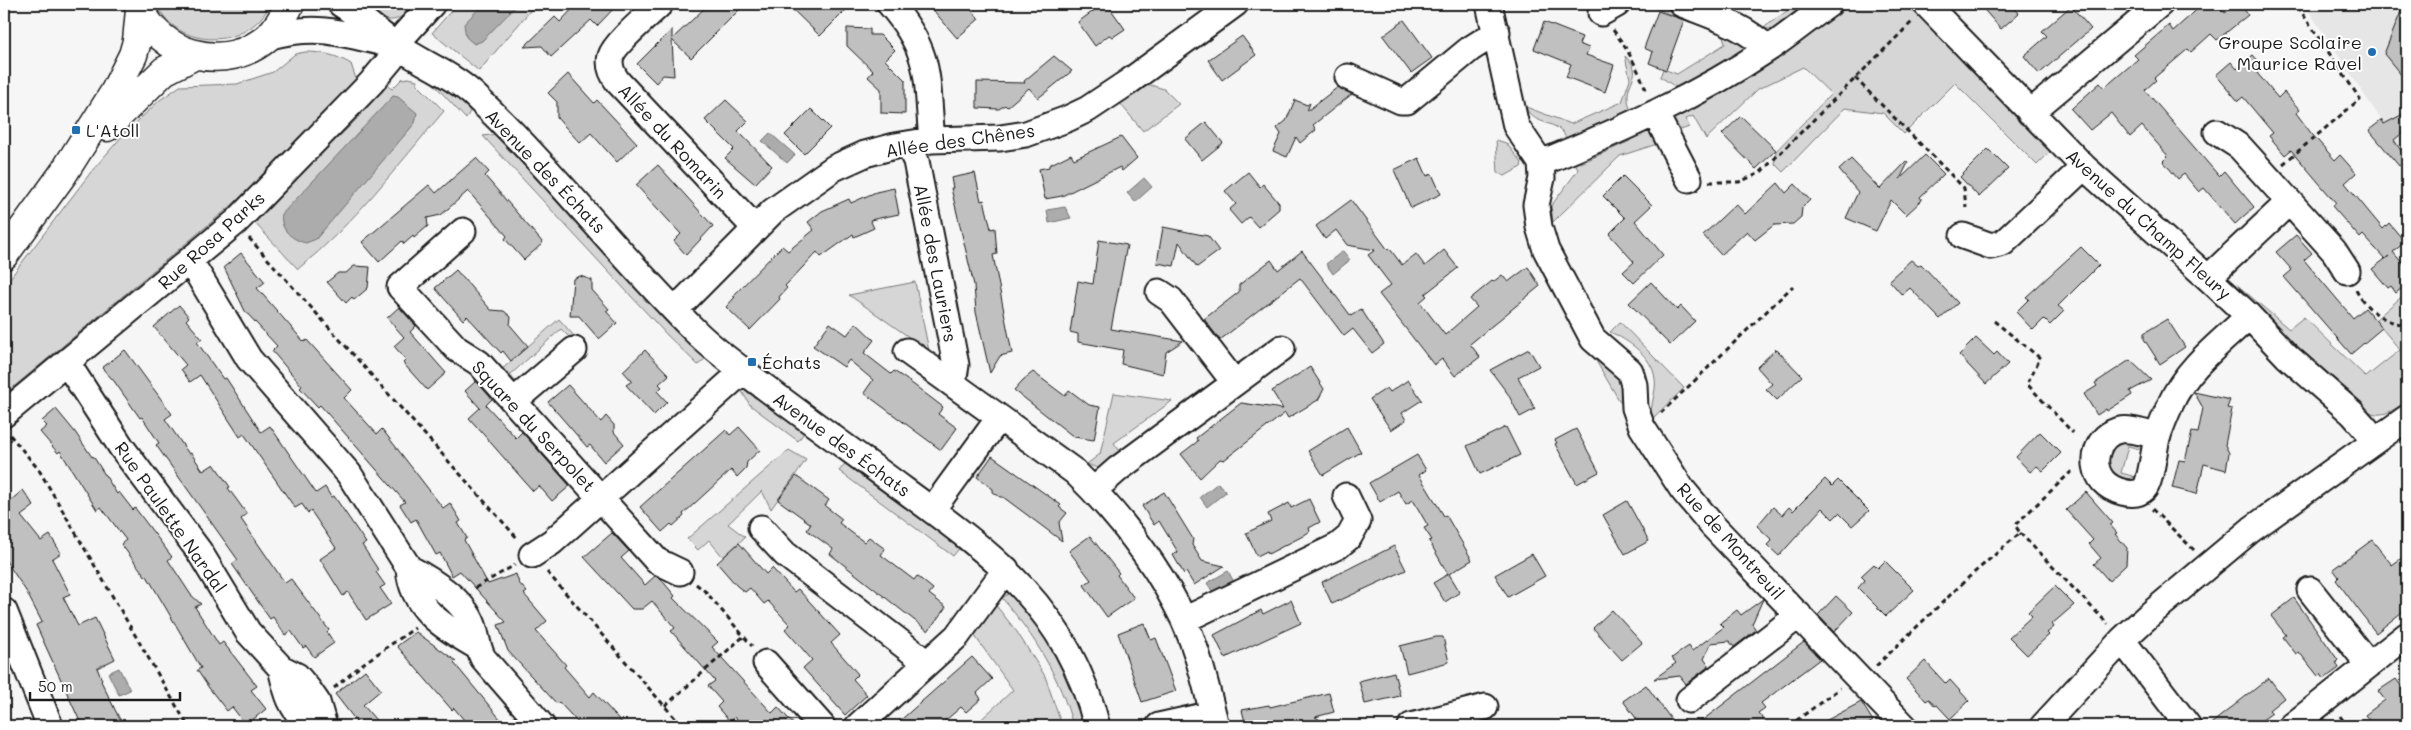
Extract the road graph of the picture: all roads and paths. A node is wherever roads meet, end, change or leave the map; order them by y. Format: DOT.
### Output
graph roads {
  1 [pos="290,4"];
  2 [pos="341,4"];
  3 [pos="432,4"];
  4 [pos="660,4"];
  5 [pos="890,4"];
  6 [pos="1235,4"];
  7 [pos="1489,4"];
  8 [pos="1682,4"];
  9 [pos="1829,4"];
  10 [pos="1926,4"];
  11 [pos="2160,4"];
  12 [pos="2296,4"];
  13 [pos="139,7"];
  14 [pos="1609,8"];
  15 [pos="1908,25"];
  16 [pos="1497,32"];
  17 [pos="270,36"];
  18 [pos="398,47"];
  19 [pos="1768,49"];
  20 [pos="195,55"];
  21 [pos="1348,77"];
  22 [pos="1855,78"];
  23 [pos="2030,113"];
  24 [pos="1655,114"];
  25 [pos="2217,132"];
  26 [pos="920,142"];
  27 [pos="1541,163"];
  28 [pos="2084,167"];
  29 [pos="63,174"];
  30 [pos="2268,178"];
  31 [pos="1689,180"];
  32 [pos="1718,183"];
  33 [pos="2289,202"];
  34 [pos="1966,208"];
  35 [pos="237,222"];
  36 [pos="755,228"];
  37 [pos="463,231"];
  38 [pos="1963,236"];
  39 [pos="4,254"];
  40 [pos="190,261"];
  41 [pos="2347,272"];
  42 [pos="2208,278"];
  43 [pos="1793,286"];
  44 [pos="1159,292"];
  45 [pos="675,310"];
  46 [pos="2249,316"];
  47 [pos="1994,321"];
  48 [pos="2407,325"];
  49 [pos="1282,348"];
  50 [pos="574,350"];
  51 [pos="907,351"];
  52 [pos="67,363"];
  53 [pos="743,371"];
  54 [pos="1234,382"];
  55 [pos="953,383"];
  56 [pos="514,401"];
  57 [pos="1658,415"];
  58 [pos="999,418"];
  59 [pos="2407,418"];
  60 [pos="7,424"];
  61 [pos="2073,433"];
  62 [pos="2158,436"];
  63 [pos="2376,440"];
  64 [pos="2096,455"];
  65 [pos="1094,490"];
  66 [pos="2139,493"];
  67 [pos="1346,496"];
  68 [pos="600,499"];
  69 [pos="932,510"];
  70 [pos="761,528"];
  71 [pos="2020,533"];
  72 [pos="532,554"];
  73 [pos="2198,554"];
  74 [pos="1006,570"];
  75 [pos="680,572"];
  76 [pos="2310,590"];
  77 [pos="4,611"];
  78 [pos="1799,615"];
  79 [pos="1184,620"];
  80 [pos="2116,633"];
  81 [pos="744,636"];
  82 [pos="2407,636"];
  83 [pos="766,663"];
  84 [pos="928,663"];
  85 [pos="2369,666"];
  86 [pos="280,668"];
  87 [pos="1873,669"];
  88 [pos="1844,685"];
  89 [pos="1689,700"];
  90 [pos="665,706"];
  91 [pos="1485,707"];
  92 [pos="1214,720"];
  93 [pos="50,726"];
  94 [pos="188,726"];
  95 [pos="310,726"];
  96 [pos="324,726"];
  97 [pos="542,726"];
  98 [pos="682,726"];
  99 [pos="822,726"];
  100 [pos="858,726"];
  101 [pos="1097,726"];
  102 [pos="1159,726"];
  103 [pos="1411,726"];
  104 [pos="1789,726"];
  105 [pos="1904,726"];
  106 [pos="2043,726"];
  107 [pos="2188,726"];
  108 [pos="2292,726"];
  1 -- 17 [label="main road"];
  2 -- 18 [label="street, Avenue des Échats"];
  3 -- 18 [label="street, Rue Rosa Parks"];
  4 -- 36 [label="street, Allée du Romarin"];
  5 -- 26 [label="street"];
  6 -- 26 [label="street, Allée des Chênes"];
  7 -- 16 [label="street"];
  8 -- 19 [label="street"];
  9 -- 19 [label="street"];
  10 -- 23 [label="street, Avenue du Champ Fleury"];
  11 -- 23 [label="street"];
  12 -- 30 [label="path"];
  13 -- 20 [label="main road"];
  13 -- 29 [label="main road"];
  14 -- 24 [label="path"];
  15 -- 22 [label="path"];
  16 -- 21 [label="street"];
  16 -- 27 [label="street"];
  17 -- 18 [label="street, Avenue des Échats"];
  17 -- 20 [label="main road"];
  18 -- 35 [label="street, Rue Rosa Parks"];
  18 -- 45 [label="street, Avenue des Échats"];
  19 -- 24 [label="street"];
  20 -- 29 [label="main road"];
  22 -- 32 [label="path"];
  22 -- 34 [label="path"];
  23 -- 28 [label="street, Avenue du Champ Fleury"];
  24 -- 27 [label="street"];
  24 -- 31 [label="street"];
  25 -- 30 [label="street"];
  26 -- 36 [label="street, Allée des Chênes"];
  26 -- 55 [label="street, Allée des Lauriers"];
  27 -- 78 [label="street, Rue de Montreuil"];
  28 -- 38 [label="street"];
  28 -- 42 [label="street, Avenue du Champ Fleury"];
  29 -- 39 [label="main road"];
  30 -- 33 [label="street"];
  33 -- 41 [label="street"];
  33 -- 42 [label="street"];
  35 -- 40 [label="street, Rue Rosa Parks"];
  35 -- 72 [label="path"];
  36 -- 45 [label="street, Allée des Chênes"];
  37 -- 56 [label="street, Square du Serpolet"];
  40 -- 52 [label="street, Rue Rosa Parks"];
  40 -- 97 [label="street"];
  41 -- 48 [label="path"];
  42 -- 46 [label="street, Avenue du Champ Fleury"];
  43 -- 57 [label="path"];
  44 -- 54 [label="street"];
  45 -- 53 [label="street, Avenue des Échats"];
  46 -- 62 [label="street"];
  46 -- 63 [label="street, Avenue du Champ Fleury"];
  47 -- 61 [label="path"];
  49 -- 54 [label="street"];
  50 -- 56 [label="street"];
  51 -- 55 [label="street, Allée des Lauriers"];
  52 -- 60 [label="street, Rue Rosa Parks"];
  52 -- 86 [label="street, Rue Paulette Nardal"];
  53 -- 68 [label="street"];
  53 -- 69 [label="street, Avenue des Échats"];
  54 -- 65 [label="street"];
  55 -- 58 [label="street, Allée des Lauriers"];
  56 -- 68 [label="street, Square du Serpolet"];
  58 -- 65 [label="street, Allée des Lauriers"];
  58 -- 69 [label="street"];
  59 -- 63 [label="street"];
  60 -- 94 [label="path"];
  62 -- 64 [label="street"];
  62 -- 66 [label="street"];
  63 -- 80 [label="street"];
  64 -- 66 [label="street"];
  64 -- 71 [label="path"];
  65 -- 79 [label="street, Allée des Lauriers"];
  66 -- 73 [label="path"];
  67 -- 79 [label="street"];
  68 -- 72 [label="street"];
  68 -- 75 [label="street, Square du Serpolet"];
  69 -- 74 [label="street, Avenue des Échats"];
  70 -- 84 [label="street"];
  71 -- 80 [label="path"];
  71 -- 87 [label="path"];
  72 -- 90 [label="path"];
  74 -- 84 [label="street"];
  74 -- 101 [label="street, Avenue des Échats"];
  75 -- 81 [label="path"];
  76 -- 85 [label="street"];
  77 -- 93 [label="street"];
  78 -- 89 [label="street"];
  78 -- 105 [label="street, Rue de Montreuil"];
  79 -- 92 [label="street, Allée des Lauriers"];
  80 -- 106 [label="street"];
  80 -- 107 [label="street"];
  81 -- 83 [label="path"];
  81 -- 90 [label="path"];
  82 -- 85 [label="street"];
  83 -- 99 [label="street"];
  84 -- 100 [label="street"];
  85 -- 108 [label="street"];
  86 -- 95 [label="street, Rue Paulette Nardal"];
  86 -- 96 [label="street, Rue Paulette Nardal"];
  88 -- 104 [label="path"];
  90 -- 98 [label="path"];
  91 -- 103 [label="street"];
  92 -- 102 [label="street, Allée des Lauriers"];
}
